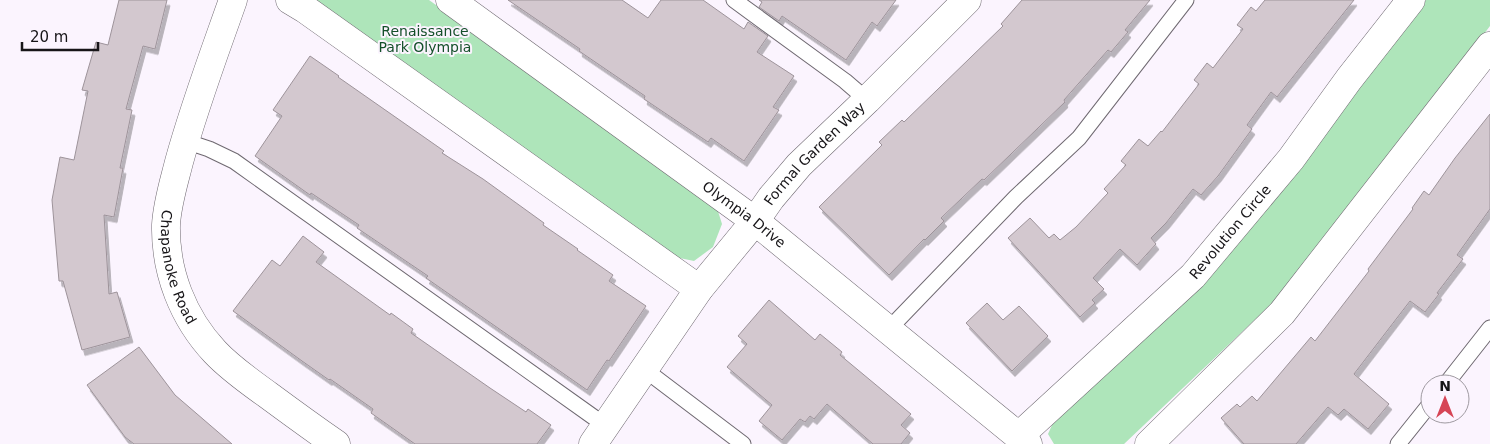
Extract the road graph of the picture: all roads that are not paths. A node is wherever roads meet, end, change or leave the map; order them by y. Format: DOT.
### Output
graph roads {
  1 [pos="233,0"];
  2 [pos="290,0"];
  3 [pos="450,0"];
  4 [pos="734,0"];
  5 [pos="968,0"];
  6 [pos="1186,0"];
  7 [pos="1411,0"];
  8 [pos="1490,46"];
  9 [pos="867,100"];
  10 [pos="185,141"];
  11 [pos="755,220"];
  12 [pos="699,289"];
  13 [pos="1490,328"];
  14 [pos="888,330"];
  15 [pos="644,369"];
  16 [pos="1454,374"];
  17 [pos="1420,416"];
  18 [pos="599,435"];
  19 [pos="1023,440"];
  20 [pos="336,444"];
  21 [pos="743,444"];
  22 [pos="1149,444"];
  23 [pos="1398,444"];
  1 -- 10 [label="street, Chapanoke Road"];
  2 -- 12 [label="street"];
  3 -- 11 [label="street, Olympia Drive"];
  4 -- 9 [label="lane"];
  5 -- 9 [label="street, Formal Garden Way"];
  6 -- 14 [label="lane"];
  7 -- 19 [label="street, Revolution Circle"];
  8 -- 22 [label="street"];
  9 -- 11 [label="street, Formal Garden Way"];
  10 -- 18 [label="lane"];
  10 -- 20 [label="street, Chapanoke Road"];
  11 -- 12 [label="street, Formal Garden Way"];
  11 -- 14 [label="street, Olympia Drive"];
  12 -- 15 [label="street, Formal Garden Way"];
  13 -- 16 [label="lane"];
  14 -- 19 [label="street, Olympia Drive"];
  15 -- 18 [label="street, Formal Garden Way"];
  15 -- 21 [label="lane"];
  17 -- 23 [label="lane"];
}
